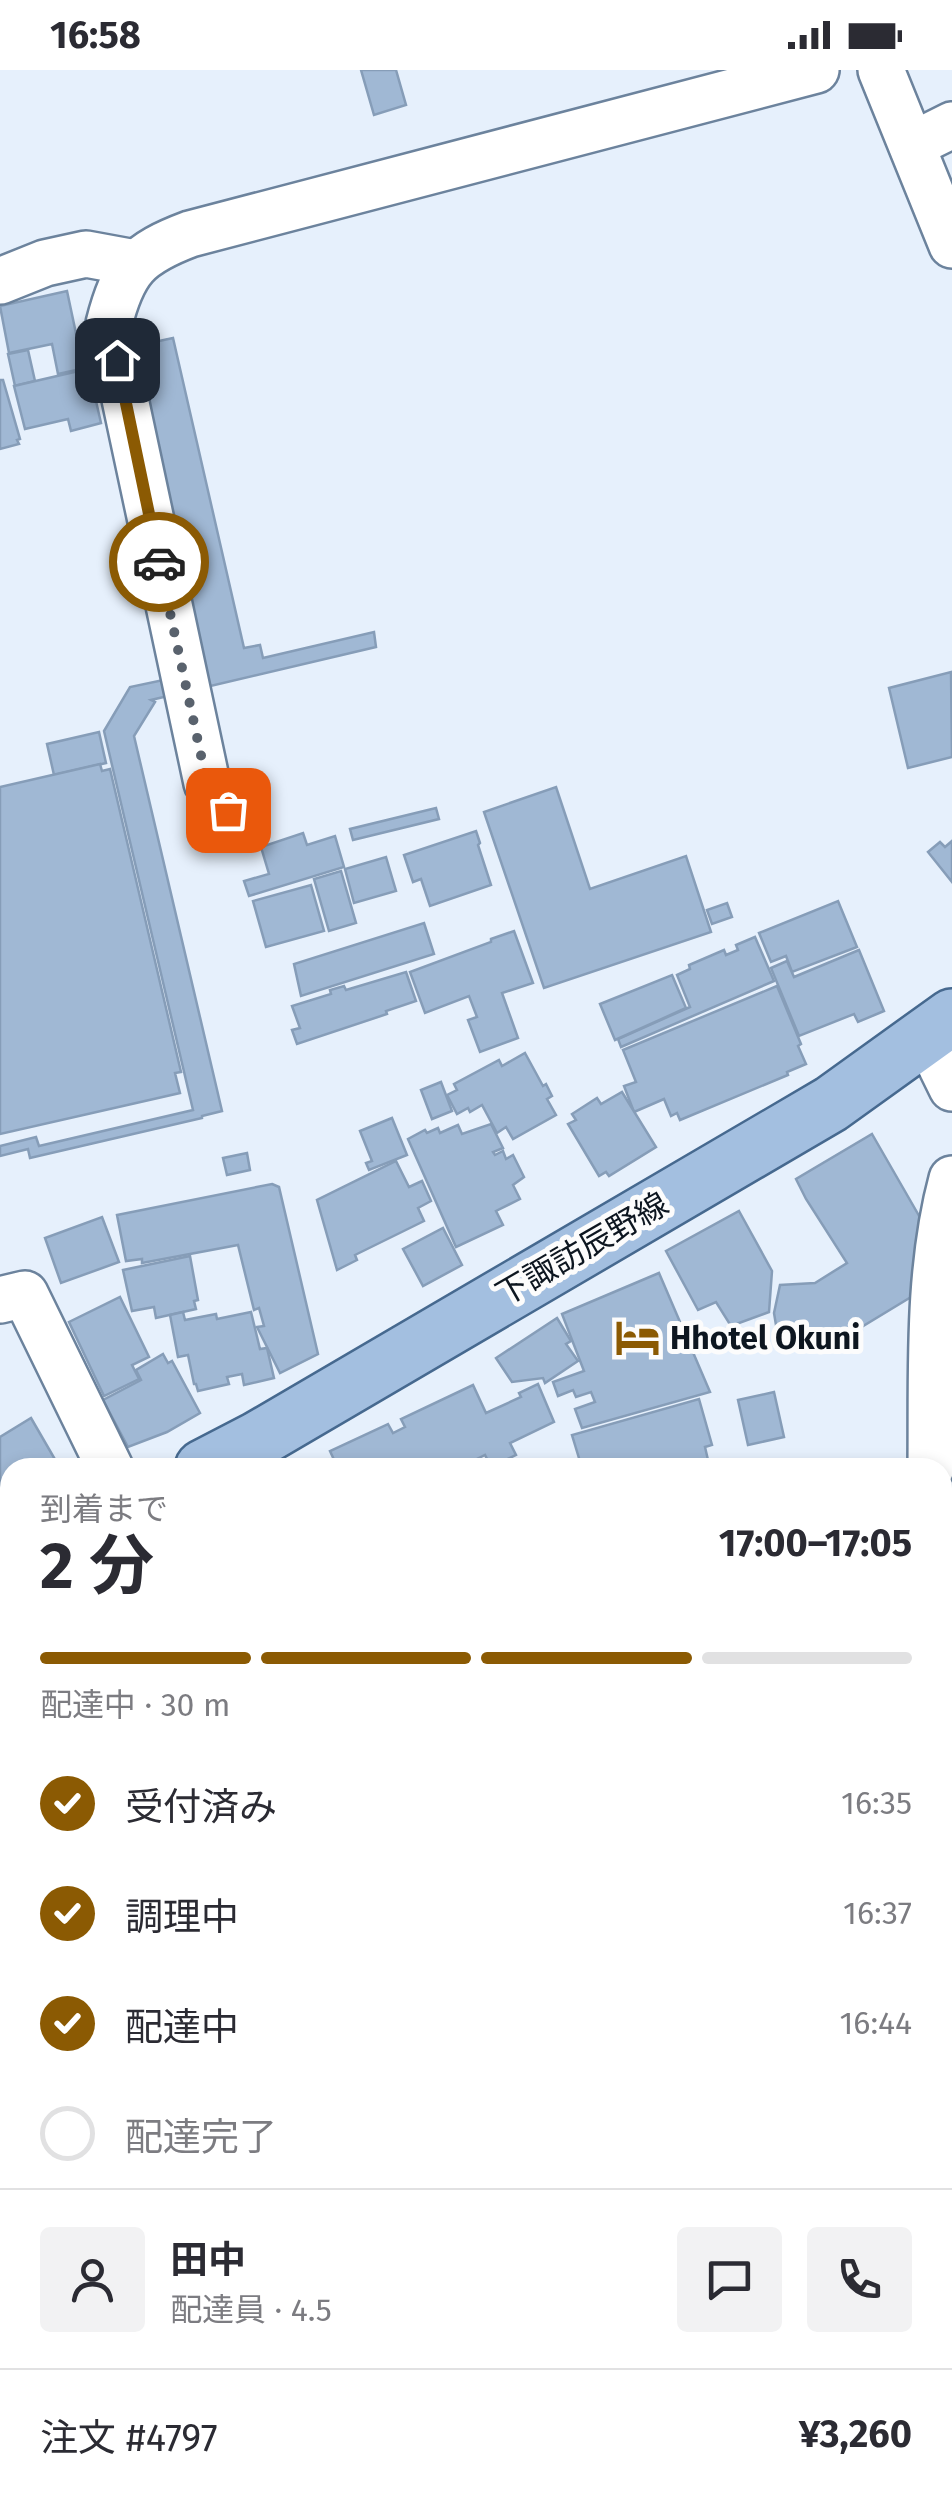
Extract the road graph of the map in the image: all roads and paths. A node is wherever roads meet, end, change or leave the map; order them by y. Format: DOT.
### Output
graph roads {
  1 [pos="816,70"];
  2 [pos="881,70"];
  3 [pos="952,126"];
  4 [pos="912,145"];
  5 [pos="951,240"];
  6 [pos="135,263"];
  7 [pos="0,281"];
  8 [pos="228,810"];
  9 [pos="939,1027"];
  10 [pos="952,1088"];
  11 [pos="952,1179"];
  12 [pos="0,1300"];
  13 [pos="260,1454"];
  14 [pos="105,1458"];
  15 [pos="931,1458"];
  1 -- 6 [label="street"];
  2 -- 4 [label="street"];
  3 -- 4 [label="street"];
  4 -- 5 [label="street"];
  6 -- 7 [label="street"];
  6 -- 8 [label="street"];
  9 -- 10 [label="street"];
  9 -- 13 [label="main road, 下諏訪辰野線"];
  11 -- 15 [label="street"];
  12 -- 14 [label="street"];
}
